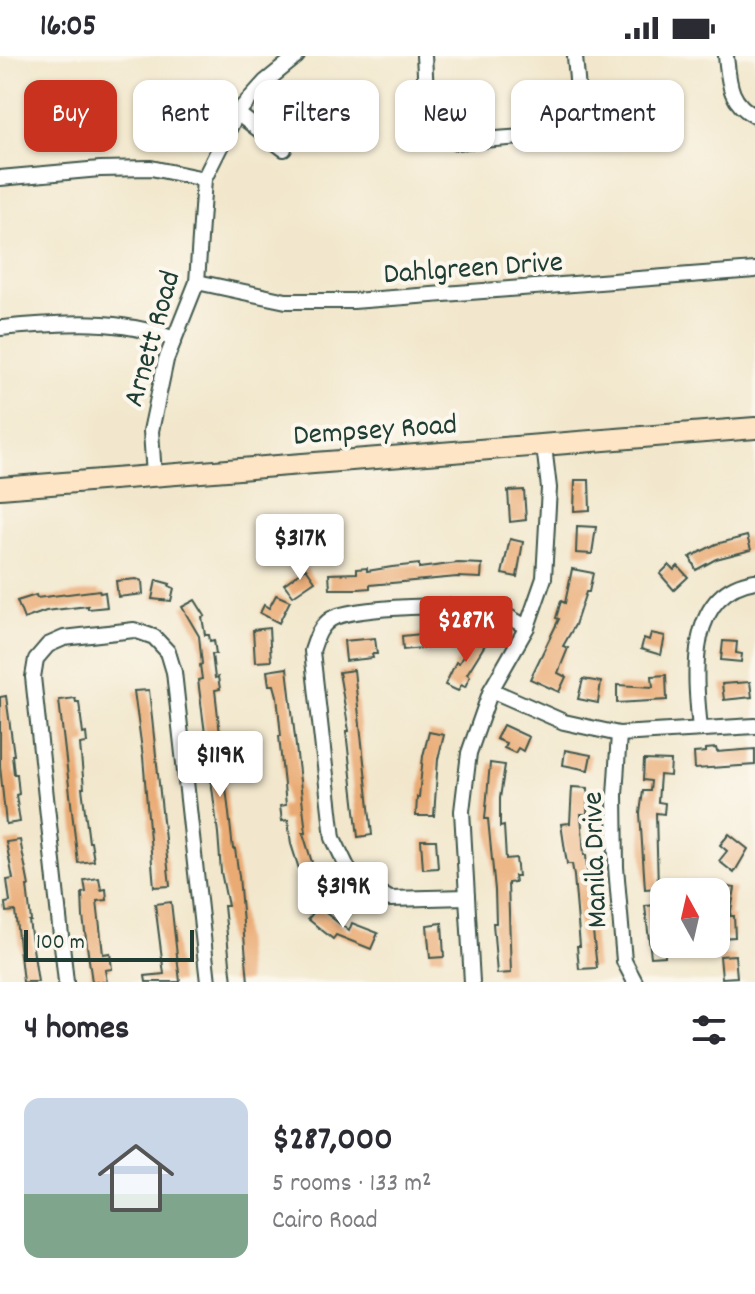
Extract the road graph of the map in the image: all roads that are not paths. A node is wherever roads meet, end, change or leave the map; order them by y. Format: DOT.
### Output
graph roads {
  1 [pos="297,56"];
  2 [pos="424,56"];
  3 [pos="575,56"];
  4 [pos="726,56"];
  5 [pos="238,112"];
  6 [pos="749,112"];
  7 [pos="238,114"];
  8 [pos="254,126"];
  9 [pos="218,152"];
  10 [pos="0,178"];
  11 [pos="204,179"];
  12 [pos="755,270"];
  13 [pos="197,282"];
  14 [pos="0,328"];
  15 [pos="174,339"];
  16 [pos="755,428"];
  17 [pos="544,446"];
  18 [pos="154,476"];
  19 [pos="0,488"];
  20 [pos="755,581"];
  21 [pos="527,627"];
  22 [pos="491,690"];
  23 [pos="755,726"];
  24 [pos="700,729"];
  25 [pos="619,734"];
  26 [pos="467,897"];
  27 [pos="66,982"];
  28 [pos="208,982"];
  29 [pos="472,982"];
  30 [pos="635,982"];
  1 -- 5 [label="street, Arnett Road"];
  2 -- 3 [label="street"];
  4 -- 6 [label="street"];
  7 -- 8 [label="street"];
  9 -- 11 [label="street, Arnett Road"];
  10 -- 11 [label="street"];
  11 -- 13 [label="street, Arnett Road"];
  12 -- 13 [label="street, Dahlgreen Drive"];
  13 -- 15 [label="street, Arnett Road"];
  14 -- 15 [label="street"];
  15 -- 18 [label="street, Arnett Road"];
  16 -- 17 [label="main road, Dempsey Road"];
  17 -- 18 [label="main road, Dempsey Road"];
  17 -- 21 [label="street"];
  18 -- 19 [label="main road, Dempsey Road"];
  20 -- 24 [label="street"];
  21 -- 22 [label="street"];
  21 -- 26 [label="street"];
  22 -- 25 [label="street"];
  22 -- 26 [label="street"];
  23 -- 24 [label="street"];
  24 -- 25 [label="street"];
  25 -- 30 [label="street, Manila Drive"];
  26 -- 29 [label="street"];
  27 -- 28 [label="street"];
}
